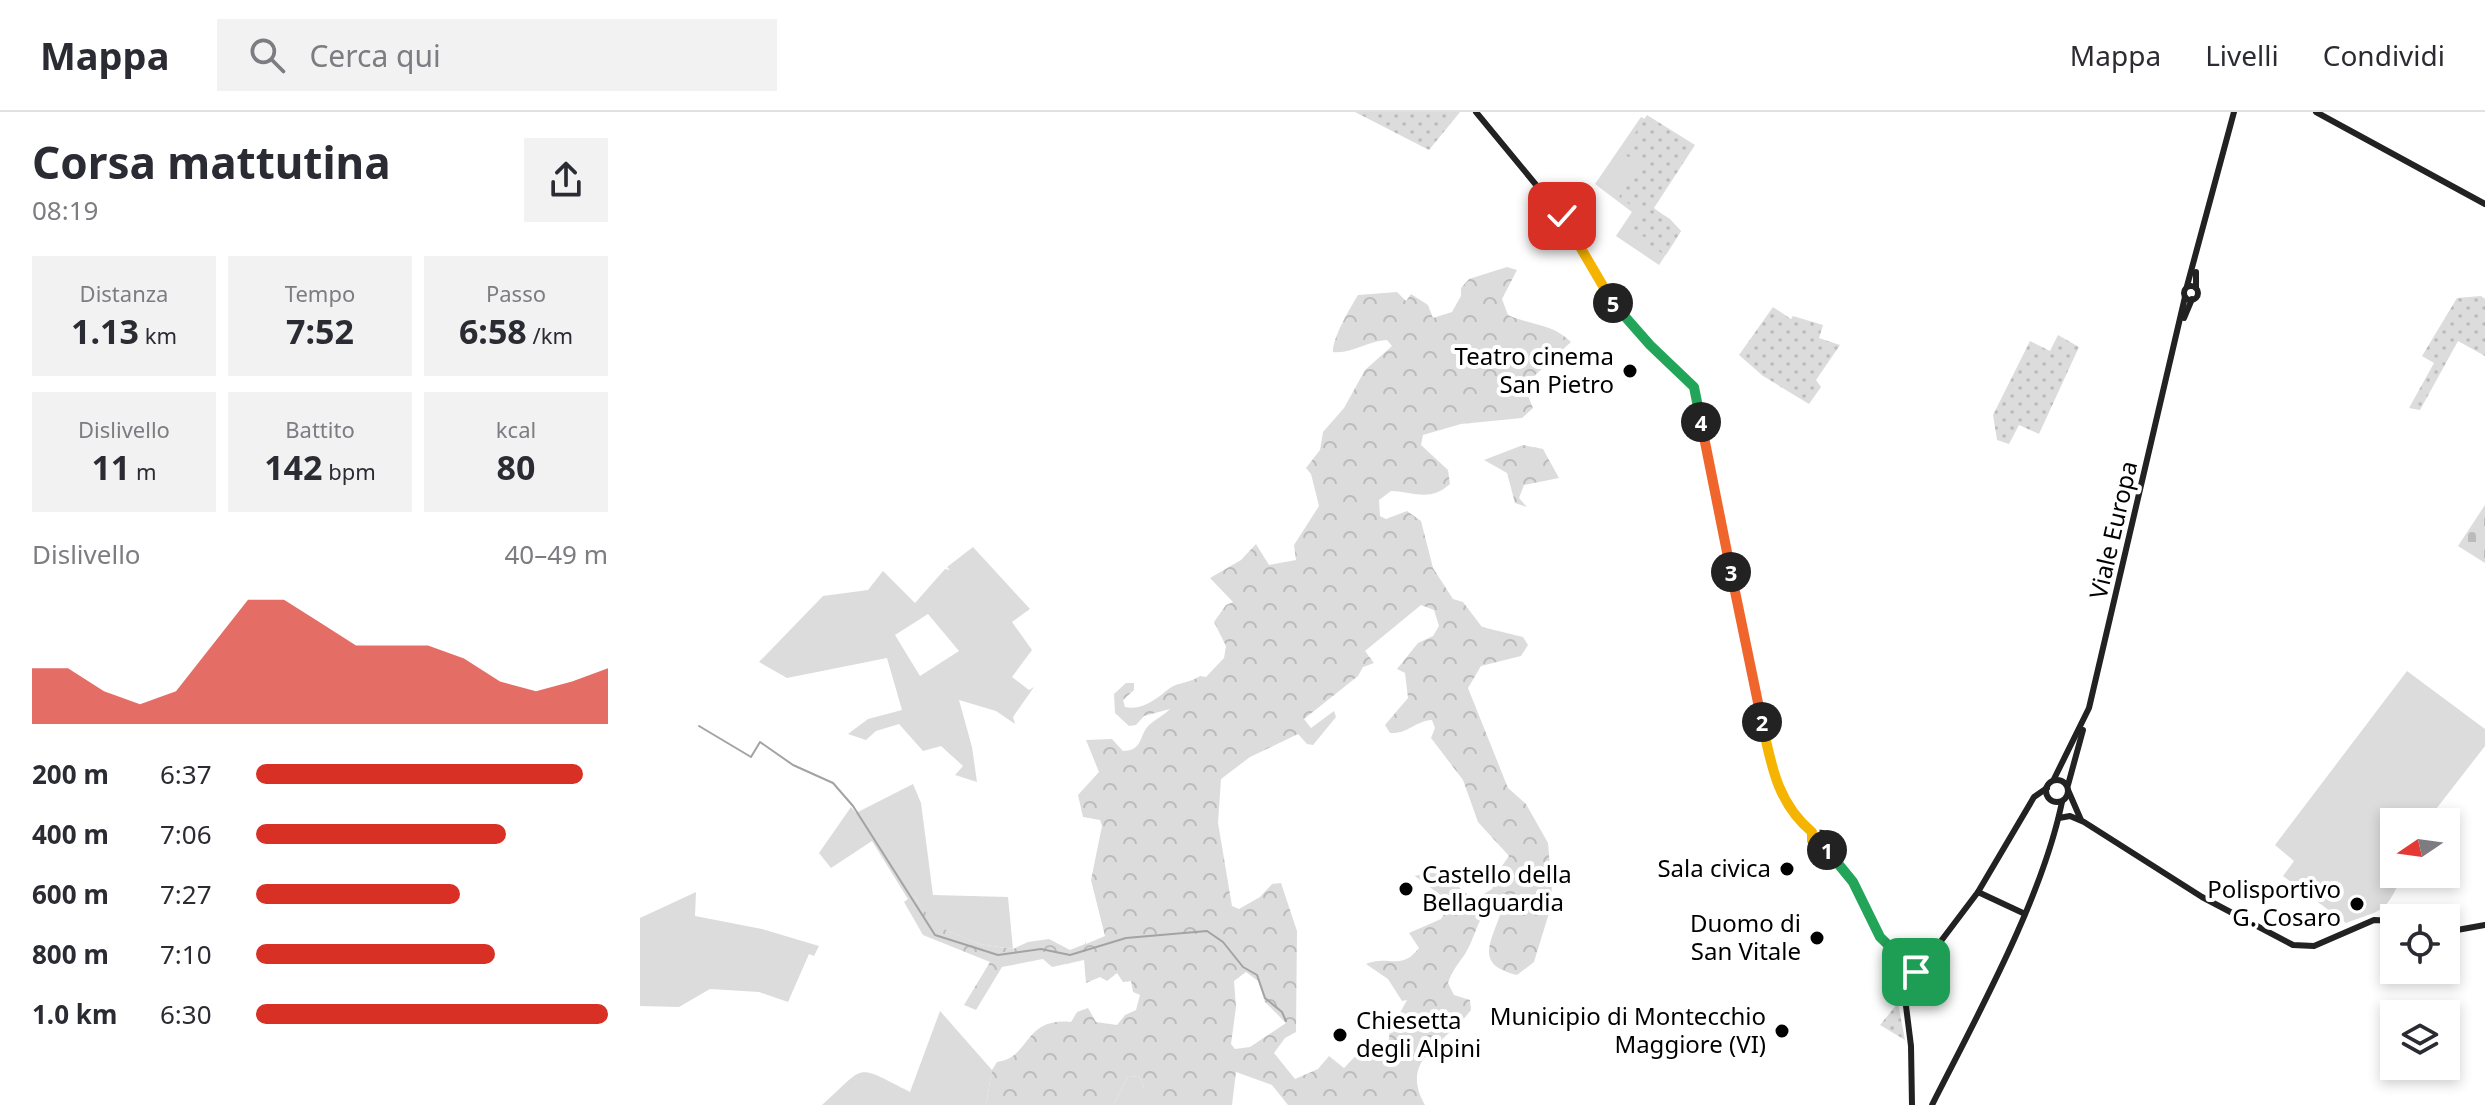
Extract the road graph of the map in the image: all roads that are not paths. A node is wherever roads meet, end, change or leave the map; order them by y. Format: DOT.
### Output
graph roads {
  1 [pos="1476,112"];
  2 [pos="2234,112"];
  3 [pos="2316,112"];
  4 [pos="2485,204"];
  5 [pos="2201,243"];
  6 [pos="2187,286"];
  7 [pos="2196,288"];
  8 [pos="2189,298"];
  9 [pos="2084,722"];
  10 [pos="2054,779"];
  11 [pos="2047,788"];
  12 [pos="2068,788"];
  13 [pos="2063,802"];
  14 [pos="2051,803"];
  15 [pos="2076,806"];
  16 [pos="2028,810"];
  17 [pos="2058,821"];
  18 [pos="2084,822"];
  19 [pos="2035,884"];
  20 [pos="1978,892"];
  21 [pos="2023,913"];
  22 [pos="2380,920"];
  23 [pos="2485,925"];
  24 [pos="2460,929"];
  25 [pos="2008,947"];
  26 [pos="1916,972"];
  27 [pos="1912,1105"];
  28 [pos="1932,1105"];
  1 -- 26 [label="street"];
  2 -- 5 [label="street"];
  3 -- 4 [label="street"];
  5 -- 6 [label="street"];
  5 -- 7 [label="street"];
  6 -- 7 [label="street"];
  6 -- 8 [label="street"];
  7 -- 8 [label="street"];
  8 -- 9 [label="street, Viale Europa"];
  9 -- 10 [label="street, Viale Europa"];
  9 -- 12 [label="street, Viale Europa"];
  10 -- 11 [label="street, Viale Europa"];
  10 -- 12 [label="street"];
  11 -- 14 [label="street"];
  11 -- 16 [label="street, Viale Europa"];
  12 -- 13 [label="street, Viale Europa"];
  12 -- 15 [label="street"];
  13 -- 14 [label="street"];
  13 -- 15 [label="street"];
  13 -- 17 [label="street, Viale Europa"];
  14 -- 16 [label="street"];
  14 -- 17 [label="street"];
  15 -- 18 [label="street"];
  16 -- 20 [label="street, Viale Europa"];
  17 -- 18 [label="street"];
  17 -- 19 [label="street, Viale Europa"];
  18 -- 22 [label="street"];
  19 -- 21 [label="street, Viale Europa"];
  19 -- 25 [label="street, Viale Europa"];
  20 -- 21 [label="street"];
  20 -- 26 [label="street, Viale Europa"];
  21 -- 25 [label="street, Viale Europa"];
  23 -- 24 [label="street"];
  25 -- 28 [label="street, Viale Europa"];
  26 -- 27 [label="street, Viale Europa"];
}
